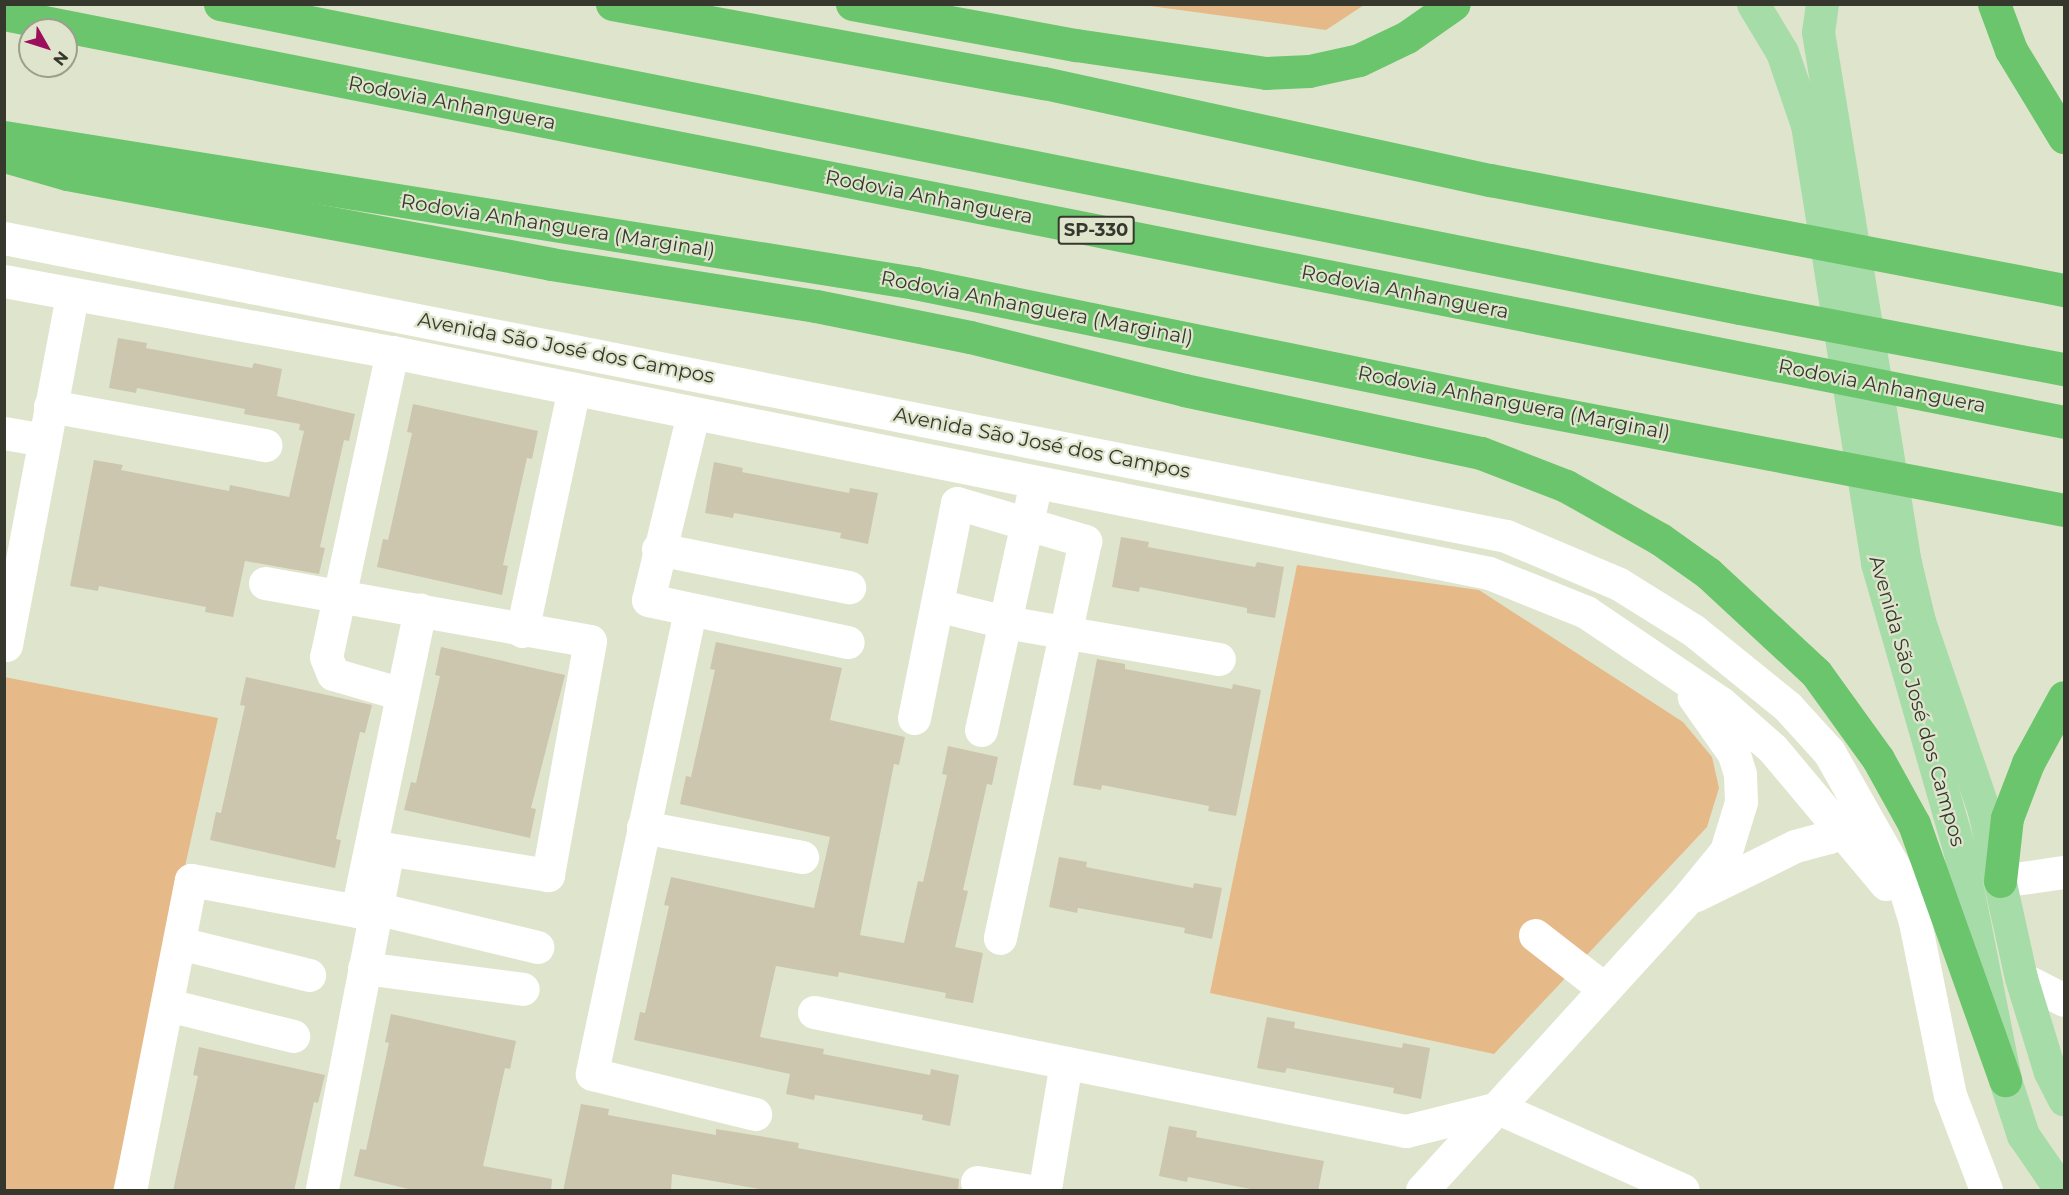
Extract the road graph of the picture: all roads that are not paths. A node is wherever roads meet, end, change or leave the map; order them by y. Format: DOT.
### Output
graph roads {
  1 [pos="220,4"];
  2 [pos="612,4"];
  3 [pos="852,4"];
  4 [pos="1454,4"];
  5 [pos="1753,4"];
  6 [pos="1822,4"];
  7 [pos="1994,4"];
  8 [pos="4,14"];
  9 [pos="1820,122"];
  10 [pos="4,137"];
  11 [pos="2064,137"];
  12 [pos="4,156"];
  13 [pos="4,238"];
  14 [pos="6,289"];
  15 [pos="2064,290"];
  16 [pos="72,296"];
  17 [pos="392,352"];
  18 [pos="2064,369"];
  19 [pos="574,389"];
  20 [pos="50,406"];
  21 [pos="693,414"];
  22 [pos="2064,422"];
  23 [pos="4,433"];
  24 [pos="44,440"];
  25 [pos="265,445"];
  26 [pos="1034,484"];
  27 [pos="2064,510"];
  28 [pos="1028,522"];
  29 [pos="658,549"];
  30 [pos="1891,563"];
  31 [pos="265,583"];
  32 [pos="849,587"];
  33 [pos="339,597"];
  34 [pos="937,605"];
  35 [pos="420,610"];
  36 [pos="690,611"];
  37 [pos="1005,622"];
  38 [pos="1066,630"];
  39 [pos="522,631"];
  40 [pos="848,642"];
  41 [pos="6,645"];
  42 [pos="1219,659"];
  43 [pos="1671,667"];
  44 [pos="402,694"];
  45 [pos="2064,697"];
  46 [pos="914,718"];
  47 [pos="981,730"];
  48 [pos="1855,821"];
  49 [pos="643,827"];
  50 [pos="802,857"];
  51 [pos="2064,872"];
  52 [pos="2001,881"];
  53 [pos="1686,900"];
  54 [pos="375,909"];
  55 [pos="1535,935"];
  56 [pos="1000,938"];
  57 [pos="179,943"];
  58 [pos="537,947"];
  59 [pos="364,968"];
  60 [pos="309,975"];
  61 [pos="2021,978"];
  62 [pos="1603,988"];
  63 [pos="523,989"];
  64 [pos="2064,1000"];
  65 [pos="168,1005"];
  66 [pos="814,1012"];
  67 [pos="292,1036"];
  68 [pos="1066,1063"];
  69 [pos="2005,1080"];
  70 [pos="2064,1100"];
  71 [pos="1498,1108"];
  72 [pos="755,1114"];
  73 [pos="977,1182"];
  74 [pos="130,1191"];
  75 [pos="322,1191"];
  76 [pos="1025,1191"];
  77 [pos="1039,1191"];
  78 [pos="1422,1191"];
  79 [pos="1683,1191"];
  80 [pos="1986,1191"];
  81 [pos="2061,1191"];
  1 -- 18 [label="highway, SP-330"];
  2 -- 15 [label="highway"];
  3 -- 4 [label="highway"];
  5 -- 9 [label="main road"];
  6 -- 9 [label="main road"];
  7 -- 11 [label="highway"];
  8 -- 22 [label="highway, Rodovia Anhanguera / SP-330"];
  9 -- 30 [label="main road, Avenida São José dos Campos"];
  10 -- 27 [label="highway, Rodovia Anhanguera (Marginal)"];
  12 -- 69 [label="highway"];
  13 -- 48 [label="street, Avenida São José dos Campos"];
  14 -- 16 [label="street, Avenida São José dos Campos"];
  16 -- 17 [label="street, Avenida São José dos Campos"];
  16 -- 20 [label="street"];
  17 -- 19 [label="street, Avenida São José dos Campos"];
  17 -- 33 [label="street"];
  19 -- 21 [label="street, Avenida São José dos Campos"];
  19 -- 39 [label="street"];
  20 -- 24 [label="street"];
  20 -- 25 [label="street"];
  21 -- 26 [label="street, Avenida São José dos Campos"];
  21 -- 29 [label="street"];
  23 -- 24 [label="street"];
  24 -- 41 [label="street"];
  26 -- 28 [label="street"];
  26 -- 43 [label="street, Avenida São José dos Campos"];
  28 -- 34 [label="street"];
  28 -- 37 [label="street"];
  28 -- 38 [label="street"];
  29 -- 32 [label="street"];
  29 -- 36 [label="street"];
  30 -- 52 [label="main road, Avenida São José dos Campos"];
  30 -- 69 [label="main road, Avenida São José dos Campos"];
  31 -- 33 [label="street"];
  33 -- 35 [label="street"];
  33 -- 44 [label="street"];
  34 -- 37 [label="street"];
  34 -- 46 [label="street"];
  35 -- 39 [label="street"];
  35 -- 44 [label="street"];
  36 -- 40 [label="street"];
  36 -- 49 [label="street"];
  37 -- 38 [label="street"];
  37 -- 47 [label="street"];
  38 -- 42 [label="street"];
  38 -- 56 [label="street"];
  39 -- 54 [label="street"];
  43 -- 48 [label="street, Avenida São José dos Campos"];
  43 -- 53 [label="street"];
  44 -- 57 [label="street"];
  45 -- 52 [label="highway"];
  48 -- 53 [label="street"];
  48 -- 80 [label="street, Avenida São José dos Campos"];
  49 -- 50 [label="street"];
  49 -- 72 [label="street"];
  51 -- 52 [label="street"];
  52 -- 61 [label="main road, Avenida São José dos Campos"];
  53 -- 62 [label="street"];
  54 -- 58 [label="street"];
  54 -- 59 [label="street"];
  55 -- 62 [label="street"];
  57 -- 60 [label="street"];
  57 -- 65 [label="street"];
  59 -- 63 [label="street"];
  59 -- 75 [label="street"];
  61 -- 64 [label="street"];
  61 -- 70 [label="main road, Avenida São José dos Campos"];
  62 -- 71 [label="street"];
  65 -- 67 [label="street"];
  65 -- 74 [label="street"];
  66 -- 68 [label="street"];
  68 -- 71 [label="street"];
  68 -- 77 [label="street"];
  69 -- 81 [label="main road, Avenida São José dos Campos"];
  71 -- 78 [label="street"];
  71 -- 79 [label="street"];
  73 -- 76 [label="street"];
}
